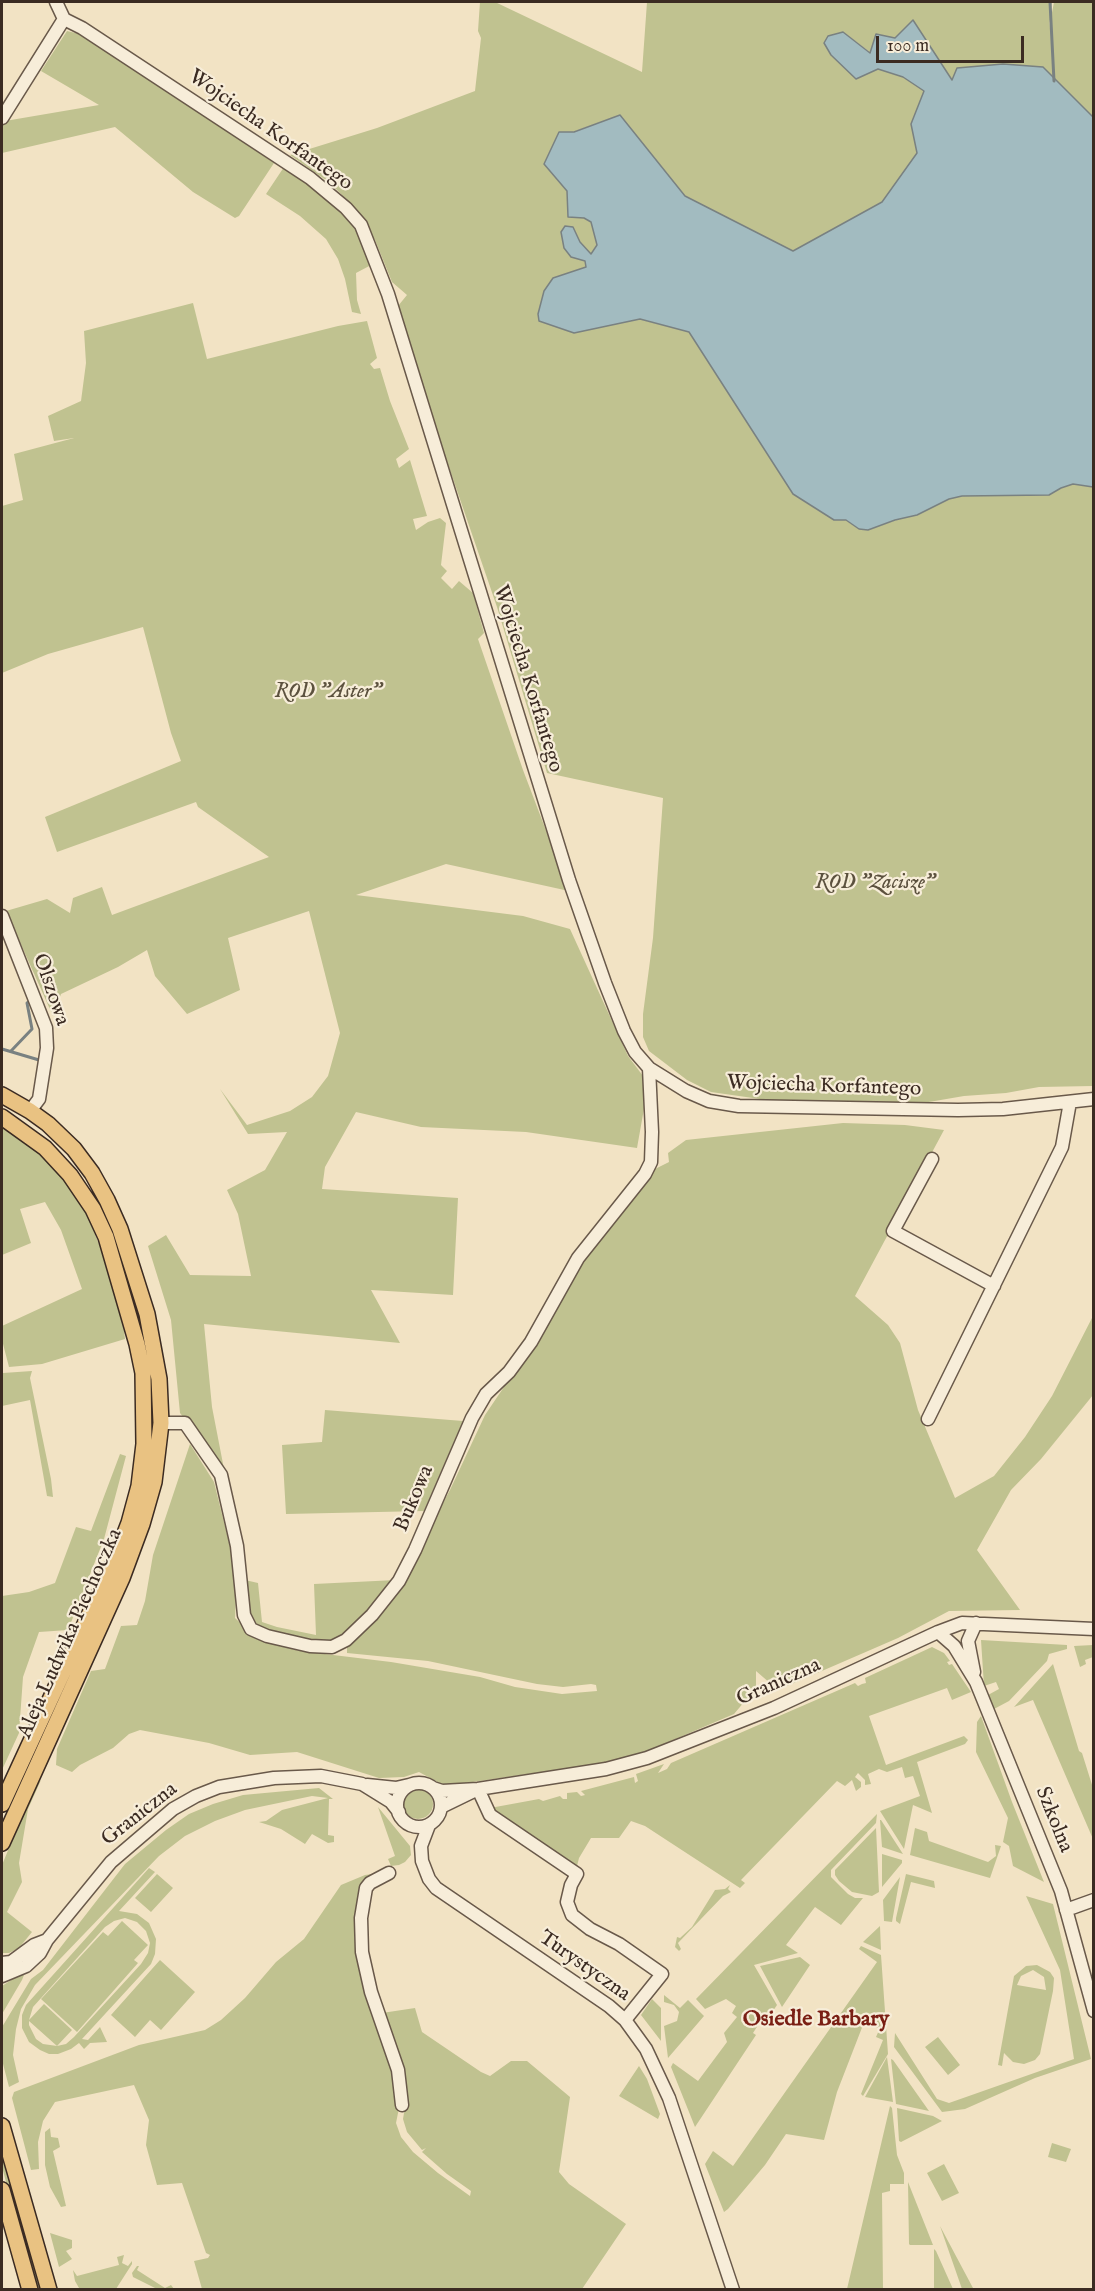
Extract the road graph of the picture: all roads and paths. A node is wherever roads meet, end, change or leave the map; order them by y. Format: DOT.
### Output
graph roads {
  1 [pos="56,2"];
  2 [pos="64,19"];
  3 [pos="2,118"];
  4 [pos="2,916"];
  5 [pos="649,1068"];
  6 [pos="2,1095"];
  7 [pos="1094,1099"];
  8 [pos="1070,1102"];
  9 [pos="30,1111"];
  10 [pos="2,1117"];
  11 [pos="932,1159"];
  12 [pos="994,1286"];
  13 [pos="928,1419"];
  14 [pos="161,1423"];
  15 [pos="976,1623"];
  16 [pos="1094,1629"];
  17 [pos="938,1632"];
  18 [pos="976,1683"];
  19 [pos="362,1784"];
  20 [pos="413,1784"];
  21 [pos="433,1788"];
  22 [pos="478,1789"];
  23 [pos="2,1804"];
  24 [pos="441,1807"];
  25 [pos="399,1812"];
  26 [pos="408,1824"];
  27 [pos="429,1825"];
  28 [pos="2,1844"];
  29 [pos="421,1846"];
  30 [pos="389,1873"];
  31 [pos="1094,1900"];
  32 [pos="1066,1910"];
  33 [pos="47,1941"];
  34 [pos="2,1963"];
  35 [pos="2,1976"];
  36 [pos="1094,2011"];
  37 [pos="625,2020"];
  38 [pos="402,2105"];
  39 [pos="2,2126"];
  40 [pos="2,2190"];
  41 [pos="30,2289"];
  42 [pos="49,2289"];
  43 [pos="734,2289"];
  1 -- 2 [label="street"];
  2 -- 3 [label="street"];
  2 -- 5 [label="street, Wojciecha Korfantego"];
  4 -- 9 [label="street, Olszowa"];
  5 -- 8 [label="street, Wojciecha Korfantego"];
  5 -- 14 [label="street, Bukowa"];
  6 -- 9 [label="main road, Aleja Ludwika Piechoczka"];
  7 -- 8 [label="street, Wojciecha Korfantego"];
  8 -- 12 [label="street"];
  9 -- 14 [label="main road, Aleja Ludwika Piechoczka"];
  10 -- 23 [label="main road, Aleja Ludwika Piechoczka"];
  11 -- 12 [label="street"];
  12 -- 13 [label="street"];
  14 -- 28 [label="main road, Aleja Ludwika Piechoczka"];
  15 -- 16 [label="street, Graniczna"];
  15 -- 17 [label="street, Graniczna"];
  15 -- 18 [label="street, Szkolna"];
  17 -- 18 [label="street, Szkolna"];
  17 -- 22 [label="street, Graniczna"];
  18 -- 32 [label="street, Szkolna"];
  19 -- 20 [label="street, Graniczna"];
  19 -- 25 [label="street, Graniczna"];
  19 -- 33 [label="street, Graniczna"];
  20 -- 21 [label="street"];
  20 -- 25 [label="street"];
  21 -- 22 [label="street, Graniczna"];
  21 -- 24 [label="street"];
  22 -- 24 [label="street, Graniczna"];
  22 -- 37 [label="street"];
  24 -- 27 [label="street"];
  25 -- 26 [label="street"];
  26 -- 27 [label="street"];
  26 -- 29 [label="street, Turystyczna"];
  27 -- 29 [label="street"];
  29 -- 37 [label="street, Turystyczna"];
  30 -- 38 [label="street"];
  31 -- 32 [label="street"];
  32 -- 36 [label="street, Szkolna"];
  33 -- 34 [label="street, Graniczna"];
  33 -- 35 [label="street, Graniczna"];
  37 -- 43 [label="street, Turystyczna"];
  39 -- 42 [label="main road"];
  40 -- 41 [label="main road"];
}
